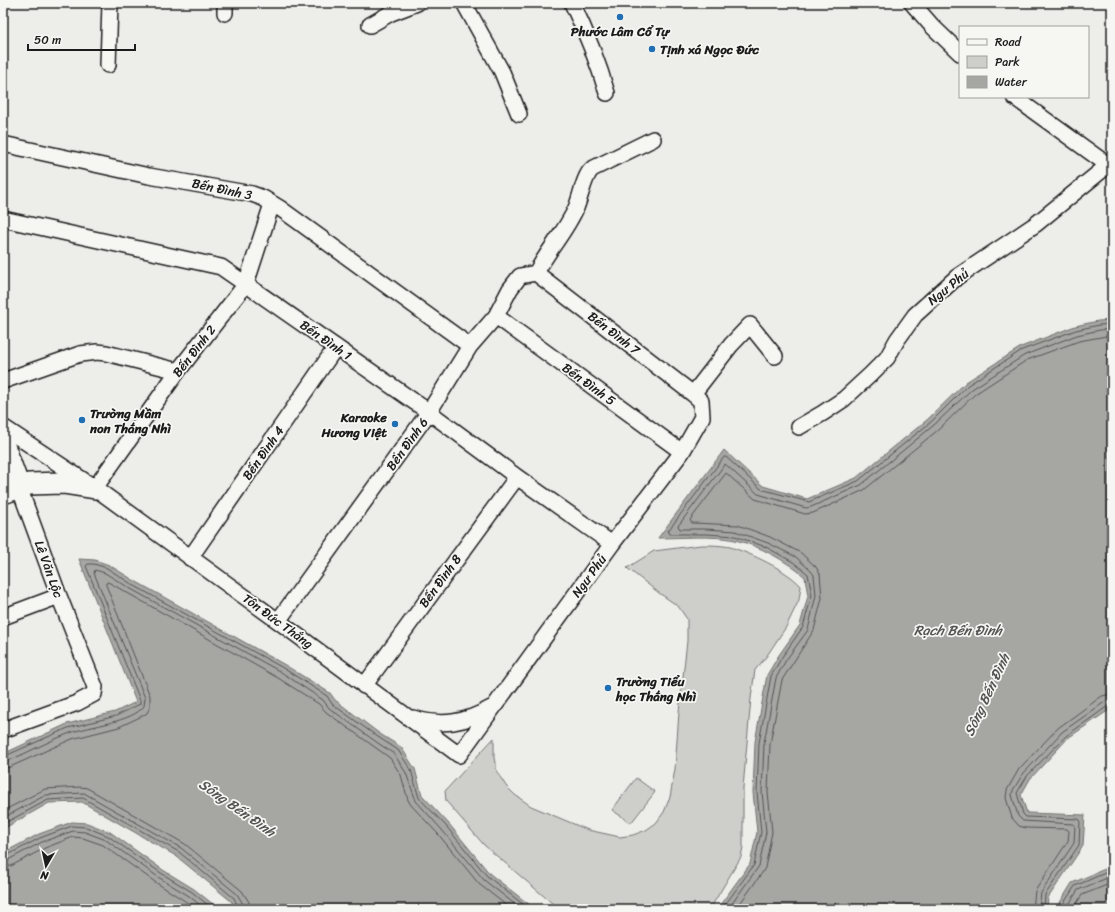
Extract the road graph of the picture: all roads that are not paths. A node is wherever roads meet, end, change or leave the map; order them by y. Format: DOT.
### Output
graph roads {
  1 [pos="110,3"];
  2 [pos="417,3"];
  3 [pos="464,3"];
  4 [pos="572,3"];
  5 [pos="912,3"];
  6 [pos="370,25"];
  7 [pos="959,52"];
  8 [pos="108,65"];
  9 [pos="607,93"];
  10 [pos="1015,98"];
  11 [pos="519,114"];
  12 [pos="653,139"];
  13 [pos="3,144"];
  14 [pos="1110,164"];
  15 [pos="272,204"];
  16 [pos="3,219"];
  17 [pos="536,273"];
  18 [pos="246,284"];
  19 [pos="496,316"];
  20 [pos="470,346"];
  21 [pos="336,347"];
  22 [pos="775,356"];
  23 [pos="178,371"];
  24 [pos="3,381"];
  25 [pos="693,394"];
  26 [pos="429,412"];
  27 [pos="3,427"];
  28 [pos="799,427"];
  29 [pos="3,443"];
  30 [pos="682,452"];
  31 [pos="517,477"];
  32 [pos="95,488"];
  33 [pos="11,490"];
  34 [pos="612,544"];
  35 [pos="190,558"];
  36 [pos="59,596"];
  37 [pos="3,617"];
  38 [pos="278,621"];
  39 [pos="364,686"];
  40 [pos="495,706"];
  41 [pos="406,716"];
  42 [pos="3,730"];
  43 [pos="459,756"];
  1 -- 8 [label="street"];
  2 -- 6 [label="street"];
  3 -- 11 [label="street"];
  4 -- 9 [label="street"];
  5 -- 7 [label="street"];
  10 -- 14 [label="street"];
  12 -- 17 [label="street"];
  13 -- 15 [label="street, Bến Đình 3"];
  14 -- 28 [label="street, Ngư Phủ"];
  15 -- 18 [label="street, Bến Đình 2"];
  15 -- 20 [label="street, Bến Đình 3"];
  16 -- 18 [label="street, Bến Đình 1"];
  17 -- 19 [label="street, Bến Đình 6"];
  17 -- 25 [label="street, Bến Đình 7"];
  18 -- 21 [label="street, Bến Đình 1"];
  18 -- 23 [label="street, Bến Đình 2"];
  19 -- 20 [label="street, Bến Đình 6"];
  19 -- 30 [label="street, Bến Đình 5"];
  20 -- 26 [label="street, Bến Đình 6"];
  21 -- 26 [label="street, Bến Đình 1"];
  21 -- 35 [label="street, Bến Đình 4"];
  22 -- 25 [label="street"];
  23 -- 24 [label="street"];
  23 -- 32 [label="street, Bến Đình 2"];
  25 -- 30 [label="street, Ngư Phủ"];
  26 -- 31 [label="street, Bến Đình 1"];
  26 -- 38 [label="street, Bến Đình 6"];
  27 -- 32 [label="street, Tôn Đức Thắng"];
  29 -- 33 [label="street, Lê Văn Lộc"];
  30 -- 34 [label="street, Ngư Phủ"];
  31 -- 34 [label="street, Bến Đình 1"];
  31 -- 39 [label="street, Bến Đình 8"];
  32 -- 33 [label="street, Tôn Đức Thắng"];
  32 -- 35 [label="street, Tôn Đức Thắng"];
  33 -- 36 [label="street, Lê Văn Lộc"];
  34 -- 40 [label="street, Ngư Phủ"];
  35 -- 38 [label="street, Tôn Đức Thắng"];
  36 -- 37 [label="street"];
  36 -- 42 [label="street, Lê Văn Lộc"];
  38 -- 39 [label="street, Tôn Đức Thắng"];
  39 -- 41 [label="street, Tôn Đức Thắng"];
  40 -- 41 [label="street"];
  40 -- 43 [label="street, Ngư Phủ"];
  41 -- 43 [label="street, Tôn Đức Thắng"];
}
